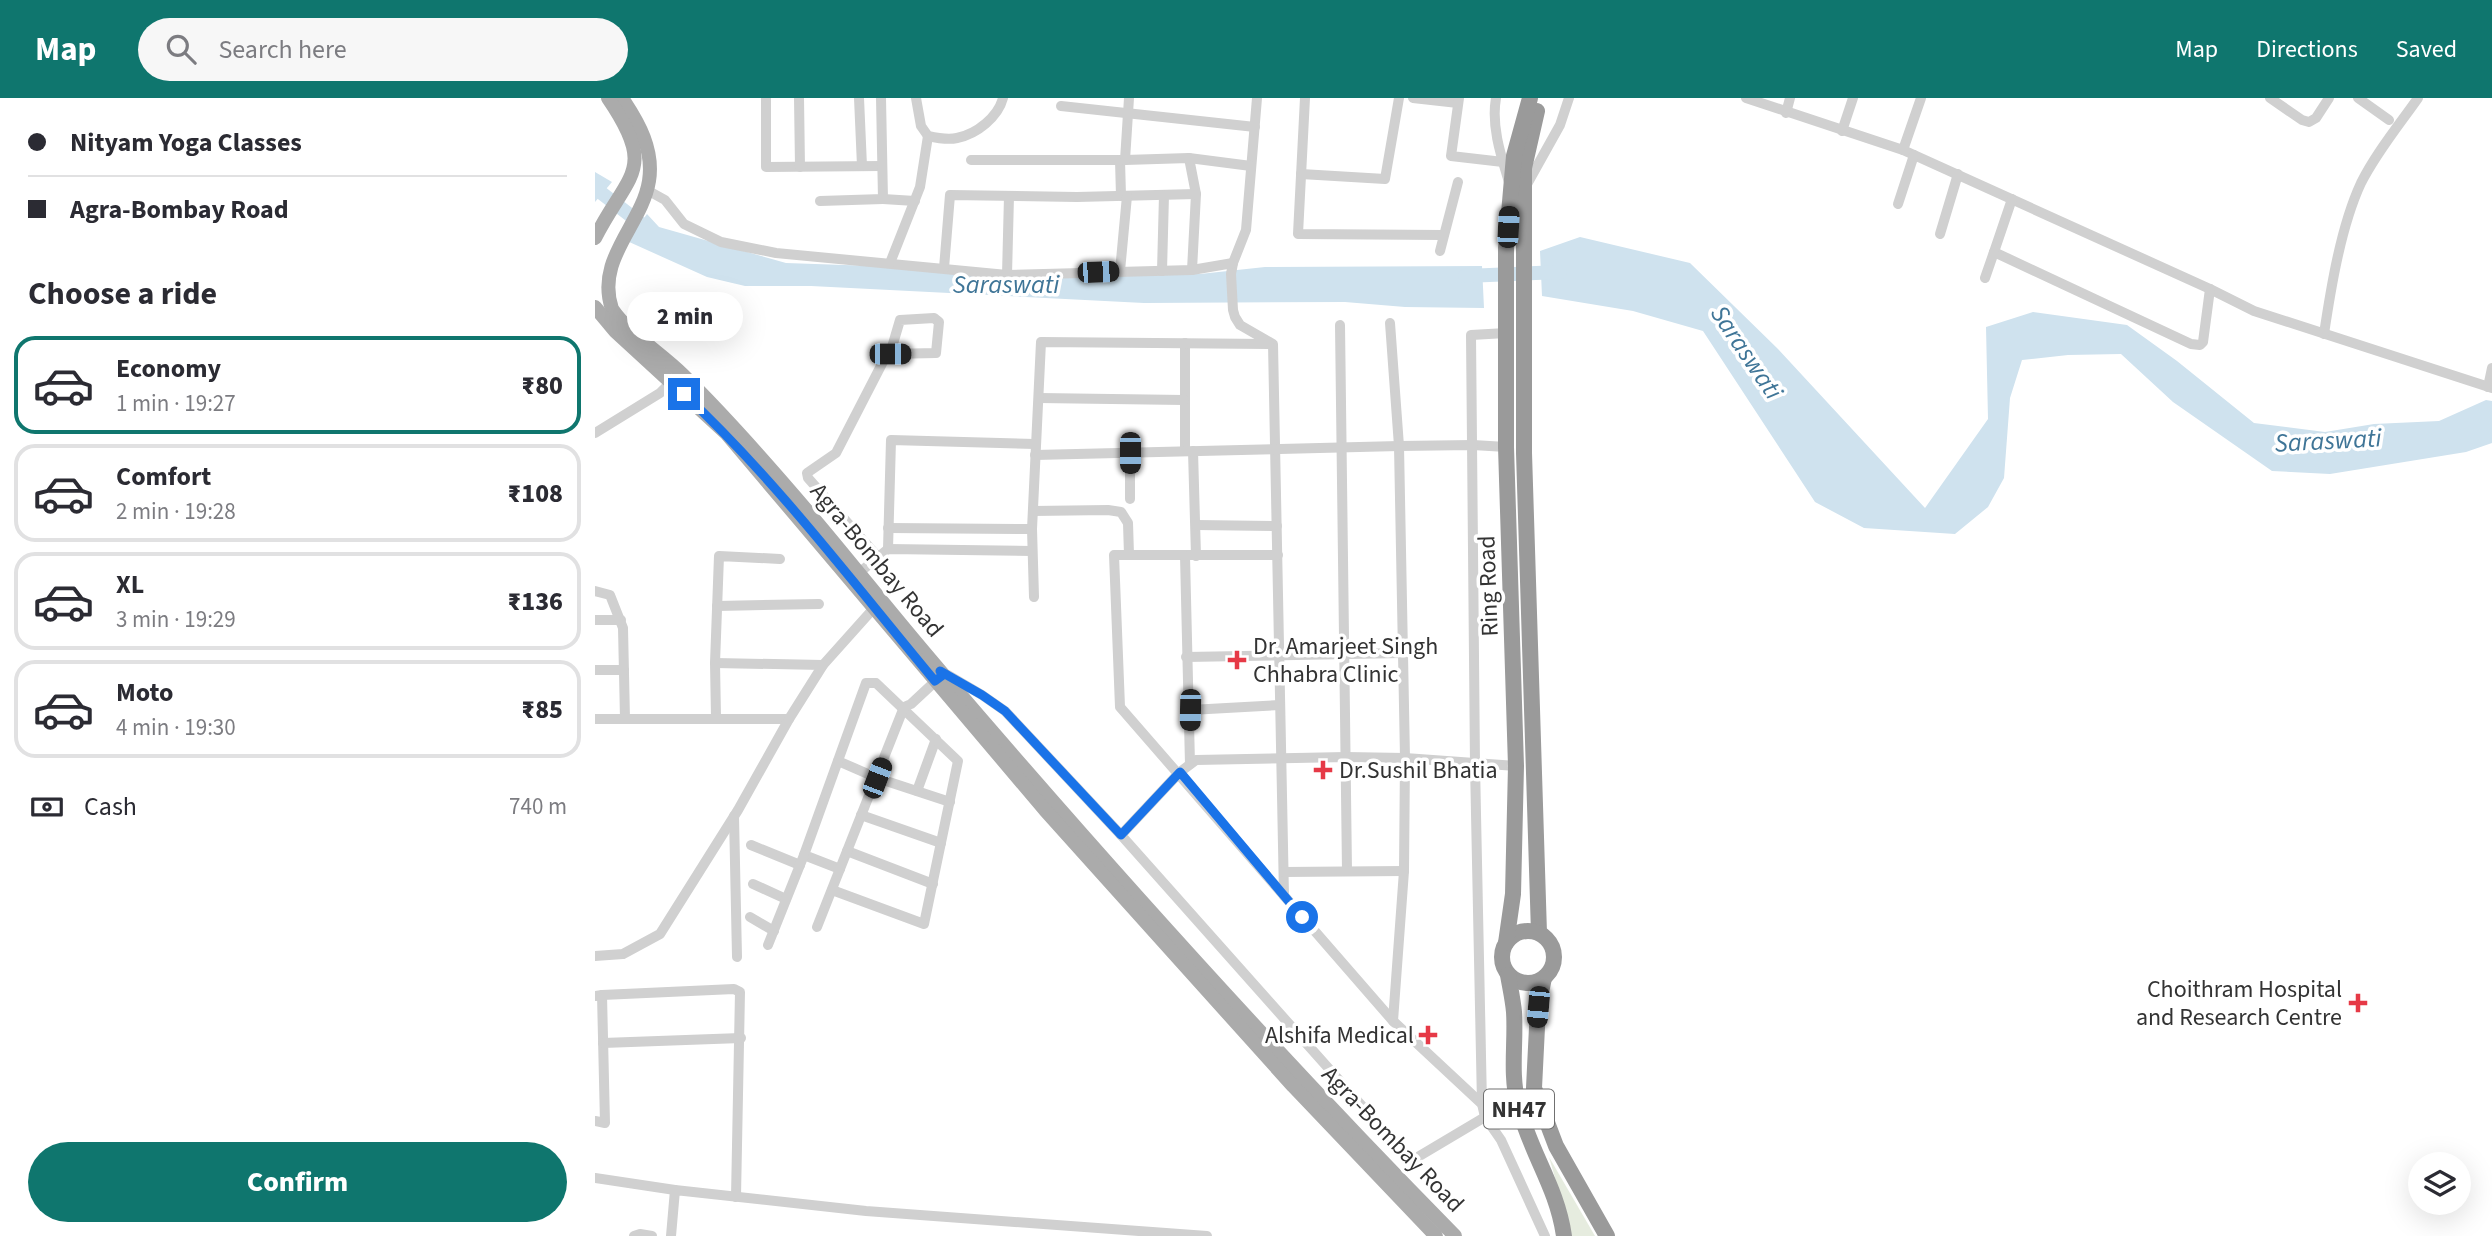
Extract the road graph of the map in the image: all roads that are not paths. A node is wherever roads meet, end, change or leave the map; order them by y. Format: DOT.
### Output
graph roads {
  1 [pos="608,98"];
  2 [pos="622,98"];
  3 [pos="766,98"];
  4 [pos="799,98"];
  5 [pos="859,98"];
  6 [pos="881,98"];
  7 [pos="916,98"];
  8 [pos="1003,98"];
  9 [pos="1129,98"];
  10 [pos="1257,98"];
  11 [pos="1304,98"];
  12 [pos="1399,98"];
  13 [pos="1413,98"];
  14 [pos="1496,98"];
  15 [pos="1530,98"];
  16 [pos="1540,98"];
  17 [pos="1569,98"];
  18 [pos="1746,98"];
  19 [pos="1790,98"];
  20 [pos="1853,98"];
  21 [pos="1921,98"];
  22 [pos="2270,98"];
  23 [pos="2329,98"];
  24 [pos="2358,98"];
  25 [pos="2418,98"];
  26 [pos="1458,101"];
  27 [pos="1061,106"];
  28 [pos="1128,113"];
  29 [pos="1786,113"];
  30 [pos="2389,120"];
  31 [pos="1255,127"];
  32 [pos="1842,131"];
  33 [pos="928,136"];
  34 [pos="1903,150"];
  35 [pos="1914,155"];
  36 [pos="1189,158"];
  37 [pos="971,160"];
  38 [pos="1123,160"];
  39 [pos="1503,162"];
  40 [pos="862,166"];
  41 [pos="882,166"];
  42 [pos="1251,166"];
  43 [pos="800,167"];
  44 [pos="1301,174"];
  45 [pos="1958,174"];
  46 [pos="1458,182"];
  47 [pos="1518,186"];
  48 [pos="1196,194"];
  49 [pos="1164,195"];
  50 [pos="645,196"];
  51 [pos="1009,196"];
  52 [pos="1124,196"];
  53 [pos="883,199"];
  54 [pos="2012,199"];
  55 [pos="820,201"];
  56 [pos="915,201"];
  57 [pos="1898,204"];
  58 [pos="1516,228"];
  59 [pos="1940,234"];
  60 [pos="1443,235"];
  61 [pos="596,236"];
  62 [pos="1440,251"];
  63 [pos="1994,252"];
  64 [pos="890,263"];
  65 [pos="944,268"];
  66 [pos="1232,269"];
  67 [pos="1192,270"];
  68 [pos="1120,271"];
  69 [pos="1162,271"];
  70 [pos="1007,275"];
  71 [pos="1985,278"];
  72 [pos="2210,289"];
  73 [pos="595,307"];
  74 [pos="1389,323"];
  75 [pos="1340,325"];
  76 [pos="1506,333"];
  77 [pos="2325,334"];
  78 [pos="1185,343"];
  79 [pos="1273,344"];
  80 [pos="890,354"];
  81 [pos="2492,368"];
  82 [pos="671,382"];
  83 [pos="2490,387"];
  84 [pos="689,389"];
  85 [pos="1039,398"];
  86 [pos="1184,400"];
  87 [pos="595,433"];
  88 [pos="1473,445"];
  89 [pos="1399,446"];
  90 [pos="1343,447"];
  91 [pos="1507,447"];
  92 [pos="1276,449"];
  93 [pos="1035,450"];
  94 [pos="1189,451"];
  95 [pos="1130,453"];
  96 [pos="1130,499"];
  97 [pos="1033,512"];
  98 [pos="1196,525"];
  99 [pos="1277,526"];
  100 [pos="888,528"];
  101 [pos="1032,529"];
  102 [pos="888,549"];
  103 [pos="1032,551"];
  104 [pos="1129,555"];
  105 [pos="1278,555"];
  106 [pos="877,556"];
  107 [pos="1191,556"];
  108 [pos="780,559"];
  109 [pos="860,572"];
  110 [pos="595,590"];
  111 [pos="1034,597"];
  112 [pos="819,604"];
  113 [pos="717,607"];
  114 [pos="874,608"];
  115 [pos="595,620"];
  116 [pos="621,620"];
  117 [pos="1402,653"];
  118 [pos="1344,654"];
  119 [pos="1281,656"];
  120 [pos="1186,657"];
  121 [pos="715,663"];
  122 [pos="823,665"];
  123 [pos="595,670"];
  124 [pos="624,670"];
  125 [pos="939,676"];
  126 [pos="1280,705"];
  127 [pos="904,707"];
  128 [pos="1190,710"];
  129 [pos="716,717"];
  130 [pos="595,719"];
  131 [pos="625,719"];
  132 [pos="789,719"];
  133 [pos="936,739"];
  134 [pos="1346,757"];
  135 [pos="1405,758"];
  136 [pos="1280,759"];
  137 [pos="838,761"];
  138 [pos="1190,764"];
  139 [pos="1475,765"];
  140 [pos="1516,766"];
  141 [pos="1180,772"];
  142 [pos="877,778"];
  143 [pos="917,791"];
  144 [pos="950,802"];
  145 [pos="861,815"];
  146 [pos="734,816"];
  147 [pos="1121,835"];
  148 [pos="941,843"];
  149 [pos="751,845"];
  150 [pos="847,851"];
  151 [pos="802,860"];
  152 [pos="840,869"];
  153 [pos="1347,871"];
  154 [pos="1404,871"];
  155 [pos="1284,872"];
  156 [pos="753,884"];
  157 [pos="933,884"];
  158 [pos="832,890"];
  159 [pos="1284,896"];
  160 [pos="786,899"];
  161 [pos="750,917"];
  162 [pos="817,927"];
  163 [pos="774,931"];
  164 [pos="1539,933"];
  165 [pos="1506,943"];
  166 [pos="768,945"];
  167 [pos="595,956"];
  168 [pos="737,957"];
  169 [pos="1508,975"];
  170 [pos="1544,978"];
  171 [pos="599,995"];
  172 [pos="1393,1021"];
  173 [pos="741,1038"];
  174 [pos="603,1043"];
  175 [pos="1482,1104"];
  176 [pos="1485,1117"];
  177 [pos="595,1121"];
  178 [pos="1411,1161"];
  179 [pos="1394,1174"];
  180 [pos="595,1178"];
  181 [pos="675,1190"];
  182 [pos="736,1197"];
  183 [pos="634,1236"];
  184 [pos="652,1236"];
  185 [pos="671,1236"];
  186 [pos="1206,1236"];
  187 [pos="1436,1236"];
  188 [pos="1455,1236"];
  189 [pos="1545,1236"];
  190 [pos="1564,1236"];
  191 [pos="1607,1236"];
  1 -- 61 [label="main road"];
  2 -- 50 [label="main road"];
  3 -- 43 [label="street"];
  4 -- 43 [label="street"];
  5 -- 40 [label="street"];
  6 -- 41 [label="street"];
  7 -- 33 [label="street"];
  8 -- 33 [label="street"];
  9 -- 28 [label="street"];
  10 -- 31 [label="street"];
  11 -- 44 [label="street"];
  12 -- 44 [label="street"];
  13 -- 26 [label="street"];
  14 -- 39 [label="street"];
  15 -- 47 [label="highway"];
  16 -- 47 [label="highway"];
  17 -- 47 [label="street"];
  18 -- 29 [label="street"];
  19 -- 29 [label="street"];
  20 -- 32 [label="street"];
  21 -- 34 [label="street"];
  22 -- 23 [label="street"];
  24 -- 30 [label="street"];
  25 -- 77 [label="street"];
  26 -- 39 [label="street"];
  27 -- 28 [label="street"];
  28 -- 31 [label="street"];
  28 -- 38 [label="street"];
  29 -- 32 [label="street"];
  31 -- 42 [label="street"];
  32 -- 34 [label="street"];
  33 -- 56 [label="street"];
  34 -- 35 [label="street"];
  35 -- 45 [label="street"];
  35 -- 57 [label="street"];
  36 -- 38 [label="street"];
  36 -- 42 [label="street"];
  36 -- 48 [label="street"];
  37 -- 38 [label="street"];
  38 -- 52 [label="street"];
  39 -- 47 [label="street"];
  40 -- 41 [label="street"];
  40 -- 43 [label="street"];
  41 -- 53 [label="street"];
  42 -- 66 [label="street"];
  44 -- 60 [label="street"];
  45 -- 54 [label="street"];
  45 -- 59 [label="street"];
  46 -- 60 [label="street"];
  47 -- 58 [label="highway"];
  48 -- 49 [label="street"];
  48 -- 67 [label="street"];
  49 -- 52 [label="street"];
  49 -- 69 [label="street"];
  50 -- 64 [label="street"];
  50 -- 84 [label="main road, Agra-Bombay Road"];
  51 -- 52 [label="street"];
  51 -- 65 [label="street"];
  51 -- 70 [label="street"];
  52 -- 68 [label="street"];
  53 -- 55 [label="street"];
  53 -- 56 [label="street"];
  54 -- 63 [label="street"];
  54 -- 72 [label="street"];
  56 -- 64 [label="street"];
  58 -- 76 [label="highway, Ring Road"];
  58 -- 164 [label="highway"];
  60 -- 62 [label="street"];
  63 -- 71 [label="street"];
  63 -- 72 [label="street"];
  64 -- 65 [label="street"];
  65 -- 70 [label="street"];
  66 -- 67 [label="street"];
  66 -- 79 [label="street"];
  67 -- 69 [label="street"];
  68 -- 69 [label="street"];
  68 -- 70 [label="street"];
  72 -- 77 [label="street"];
  73 -- 82 [label="main road, Agra-Bombay Road"];
  74 -- 89 [label="street"];
  75 -- 90 [label="street"];
  76 -- 88 [label="street"];
  76 -- 91 [label="highway, Ring Road"];
  77 -- 83 [label="street"];
  78 -- 79 [label="street"];
  78 -- 85 [label="street"];
  78 -- 86 [label="street"];
  79 -- 92 [label="street"];
  80 -- 80 [label="street"];
  80 -- 106 [label="street"];
  81 -- 83 [label="street"];
  82 -- 84 [label="main road, Agra-Bombay Road"];
  82 -- 87 [label="street"];
  84 -- 109 [label="main road, Agra-Bombay Road"];
  84 -- 114 [label="main road, Agra-Bombay Road"];
  85 -- 86 [label="street"];
  85 -- 93 [label="street"];
  86 -- 94 [label="street"];
  88 -- 89 [label="street"];
  88 -- 91 [label="street"];
  88 -- 139 [label="street"];
  89 -- 90 [label="street"];
  89 -- 117 [label="street"];
  90 -- 92 [label="street"];
  90 -- 118 [label="street"];
  91 -- 140 [label="highway, Ring Road"];
  92 -- 94 [label="street"];
  92 -- 99 [label="street"];
  93 -- 95 [label="street"];
  93 -- 97 [label="street"];
  93 -- 100 [label="street"];
  94 -- 95 [label="street"];
  94 -- 98 [label="street"];
  95 -- 96 [label="street"];
  97 -- 101 [label="street"];
  97 -- 104 [label="street"];
  98 -- 99 [label="street"];
  98 -- 107 [label="street"];
  99 -- 105 [label="street"];
  100 -- 101 [label="street"];
  100 -- 102 [label="street"];
  101 -- 103 [label="street"];
  102 -- 103 [label="street"];
  102 -- 106 [label="street"];
  103 -- 111 [label="street"];
  104 -- 107 [label="street"];
  104 -- 141 [label="street"];
  105 -- 107 [label="street"];
  105 -- 119 [label="street"];
  106 -- 109 [label="street"];
  107 -- 120 [label="street"];
  108 -- 113 [label="street"];
  109 -- 125 [label="main road, Agra-Bombay Road"];
  110 -- 116 [label="street"];
  112 -- 113 [label="street"];
  113 -- 121 [label="street"];
  114 -- 122 [label="street"];
  114 -- 125 [label="main road, Agra-Bombay Road"];
  115 -- 116 [label="street"];
  116 -- 124 [label="street"];
  117 -- 118 [label="street"];
  117 -- 135 [label="street"];
  118 -- 119 [label="street"];
  118 -- 134 [label="street"];
  119 -- 120 [label="street"];
  119 -- 126 [label="street"];
  120 -- 128 [label="street"];
  121 -- 122 [label="street"];
  121 -- 129 [label="street"];
  122 -- 132 [label="street"];
  123 -- 124 [label="street"];
  124 -- 131 [label="street"];
  125 -- 127 [label="street"];
  125 -- 147 [label="street"];
  125 -- 179 [label="main road, Agra-Bombay Road"];
  125 -- 187 [label="main road, Agra-Bombay Road"];
  126 -- 128 [label="street"];
  126 -- 136 [label="street"];
  127 -- 133 [label="street"];
  127 -- 137 [label="street"];
  127 -- 142 [label="street"];
  128 -- 138 [label="street"];
  129 -- 131 [label="street"];
  129 -- 132 [label="street"];
  130 -- 131 [label="street"];
  132 -- 146 [label="street"];
  133 -- 143 [label="street"];
  133 -- 144 [label="street"];
  134 -- 135 [label="street"];
  134 -- 136 [label="street"];
  134 -- 153 [label="street"];
  135 -- 139 [label="street"];
  135 -- 154 [label="street"];
  136 -- 138 [label="street"];
  136 -- 155 [label="street"];
  137 -- 142 [label="street"];
  137 -- 151 [label="street"];
  138 -- 141 [label="street"];
  139 -- 140 [label="street"];
  139 -- 175 [label="street"];
  140 -- 165 [label="highway, Ring Road"];
  141 -- 147 [label="street"];
  141 -- 159 [label="street"];
  142 -- 143 [label="street"];
  142 -- 145 [label="street"];
  143 -- 144 [label="street"];
  144 -- 148 [label="street"];
  145 -- 148 [label="street"];
  145 -- 150 [label="street"];
  146 -- 167 [label="street"];
  146 -- 168 [label="street"];
  147 -- 178 [label="street"];
  148 -- 157 [label="street"];
  149 -- 151 [label="street"];
  150 -- 152 [label="street"];
  150 -- 157 [label="street"];
  151 -- 152 [label="street"];
  151 -- 160 [label="street"];
  152 -- 158 [label="street"];
  153 -- 154 [label="street"];
  153 -- 155 [label="street"];
  154 -- 172 [label="street"];
  155 -- 159 [label="street"];
  156 -- 160 [label="street"];
  157 -- 158 [label="street"];
  158 -- 162 [label="street"];
  159 -- 172 [label="street"];
  160 -- 163 [label="street"];
  161 -- 163 [label="street"];
  163 -- 166 [label="street"];
  164 -- 165 [label="highway"];
  164 -- 170 [label="highway"];
  165 -- 169 [label="highway, NH47"];
  169 -- 170 [label="highway"];
  169 -- 190 [label="highway, NH47"];
  170 -- 191 [label="highway"];
  171 -- 173 [label="street"];
  171 -- 174 [label="street"];
  172 -- 175 [label="street"];
  173 -- 174 [label="street"];
  173 -- 182 [label="street"];
  174 -- 177 [label="street"];
  175 -- 176 [label="street"];
  176 -- 178 [label="street"];
  176 -- 189 [label="street"];
  178 -- 179 [label="street"];
  179 -- 188 [label="main road, Agra-Bombay Road"];
  180 -- 181 [label="street"];
  181 -- 182 [label="street"];
  181 -- 185 [label="street"];
  182 -- 186 [label="street"];
  183 -- 184 [label="street"];
}
